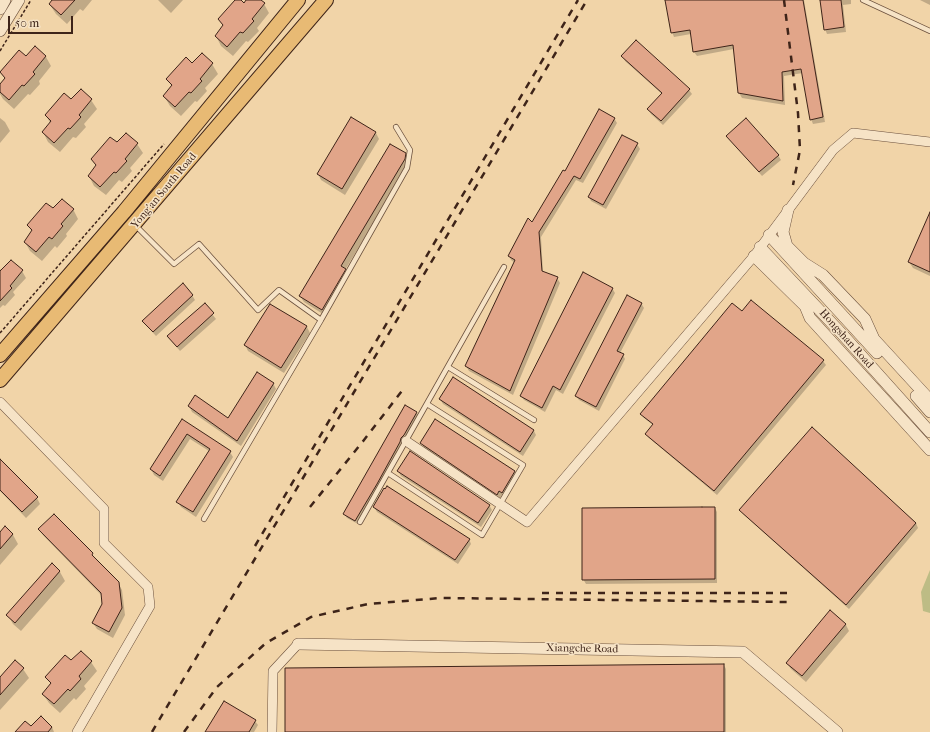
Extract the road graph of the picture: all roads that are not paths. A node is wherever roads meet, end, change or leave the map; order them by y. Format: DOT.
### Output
graph roads {
  1 [pos="5,0"];
  2 [pos="18,0"];
  3 [pos="298,0"];
  4 [pos="326,0"];
  5 [pos="863,0"];
  6 [pos="0,9"];
  7 [pos="0,30"];
  8 [pos="930,31"];
  9 [pos="396,127"];
  10 [pos="930,142"];
  11 [pos="788,210"];
  12 [pos="135,225"];
  13 [pos="769,235"];
  14 [pos="757,252"];
  15 [pos="504,267"];
  16 [pos="321,320"];
  17 [pos="0,355"];
  18 [pos="448,367"];
  19 [pos="0,380"];
  20 [pos="930,400"];
  21 [pos="0,402"];
  22 [pos="427,404"];
  23 [pos="930,412"];
  24 [pos="534,420"];
  25 [pos="930,432"];
  26 [pos="406,441"];
  27 [pos="930,450"];
  28 [pos="388,474"];
  29 [pos="501,504"];
  30 [pos="204,519"];
  31 [pos="360,522"];
  32 [pos="298,644"];
  33 [pos="77,732"];
  34 [pos="272,732"];
  35 [pos="837,732"];
  1 -- 6 [label="street"];
  2 -- 7 [label="street"];
  3 -- 17 [label="main road, Yong'an South Road"];
  4 -- 12 [label="main road, Yong'an South Road"];
  5 -- 8 [label="lane"];
  9 -- 16 [label="lane"];
  10 -- 11 [label="street"];
  11 -- 13 [label="street"];
  11 -- 20 [label="street"];
  12 -- 16 [label="lane"];
  12 -- 19 [label="main road, Yong'an South Road"];
  13 -- 14 [label="street"];
  13 -- 23 [label="street, Hongshan Road"];
  14 -- 25 [label="street, Hongshan Road"];
  14 -- 27 [label="street"];
  14 -- 29 [label="street"];
  15 -- 18 [label="lane"];
  16 -- 30 [label="lane"];
  18 -- 22 [label="lane"];
  18 -- 24 [label="lane"];
  21 -- 33 [label="street"];
  22 -- 26 [label="lane"];
  22 -- 29 [label="lane"];
  26 -- 28 [label="lane"];
  26 -- 29 [label="street"];
  28 -- 29 [label="lane"];
  28 -- 31 [label="lane"];
  32 -- 34 [label="street"];
  32 -- 35 [label="street, Xiangche Road"];
}
